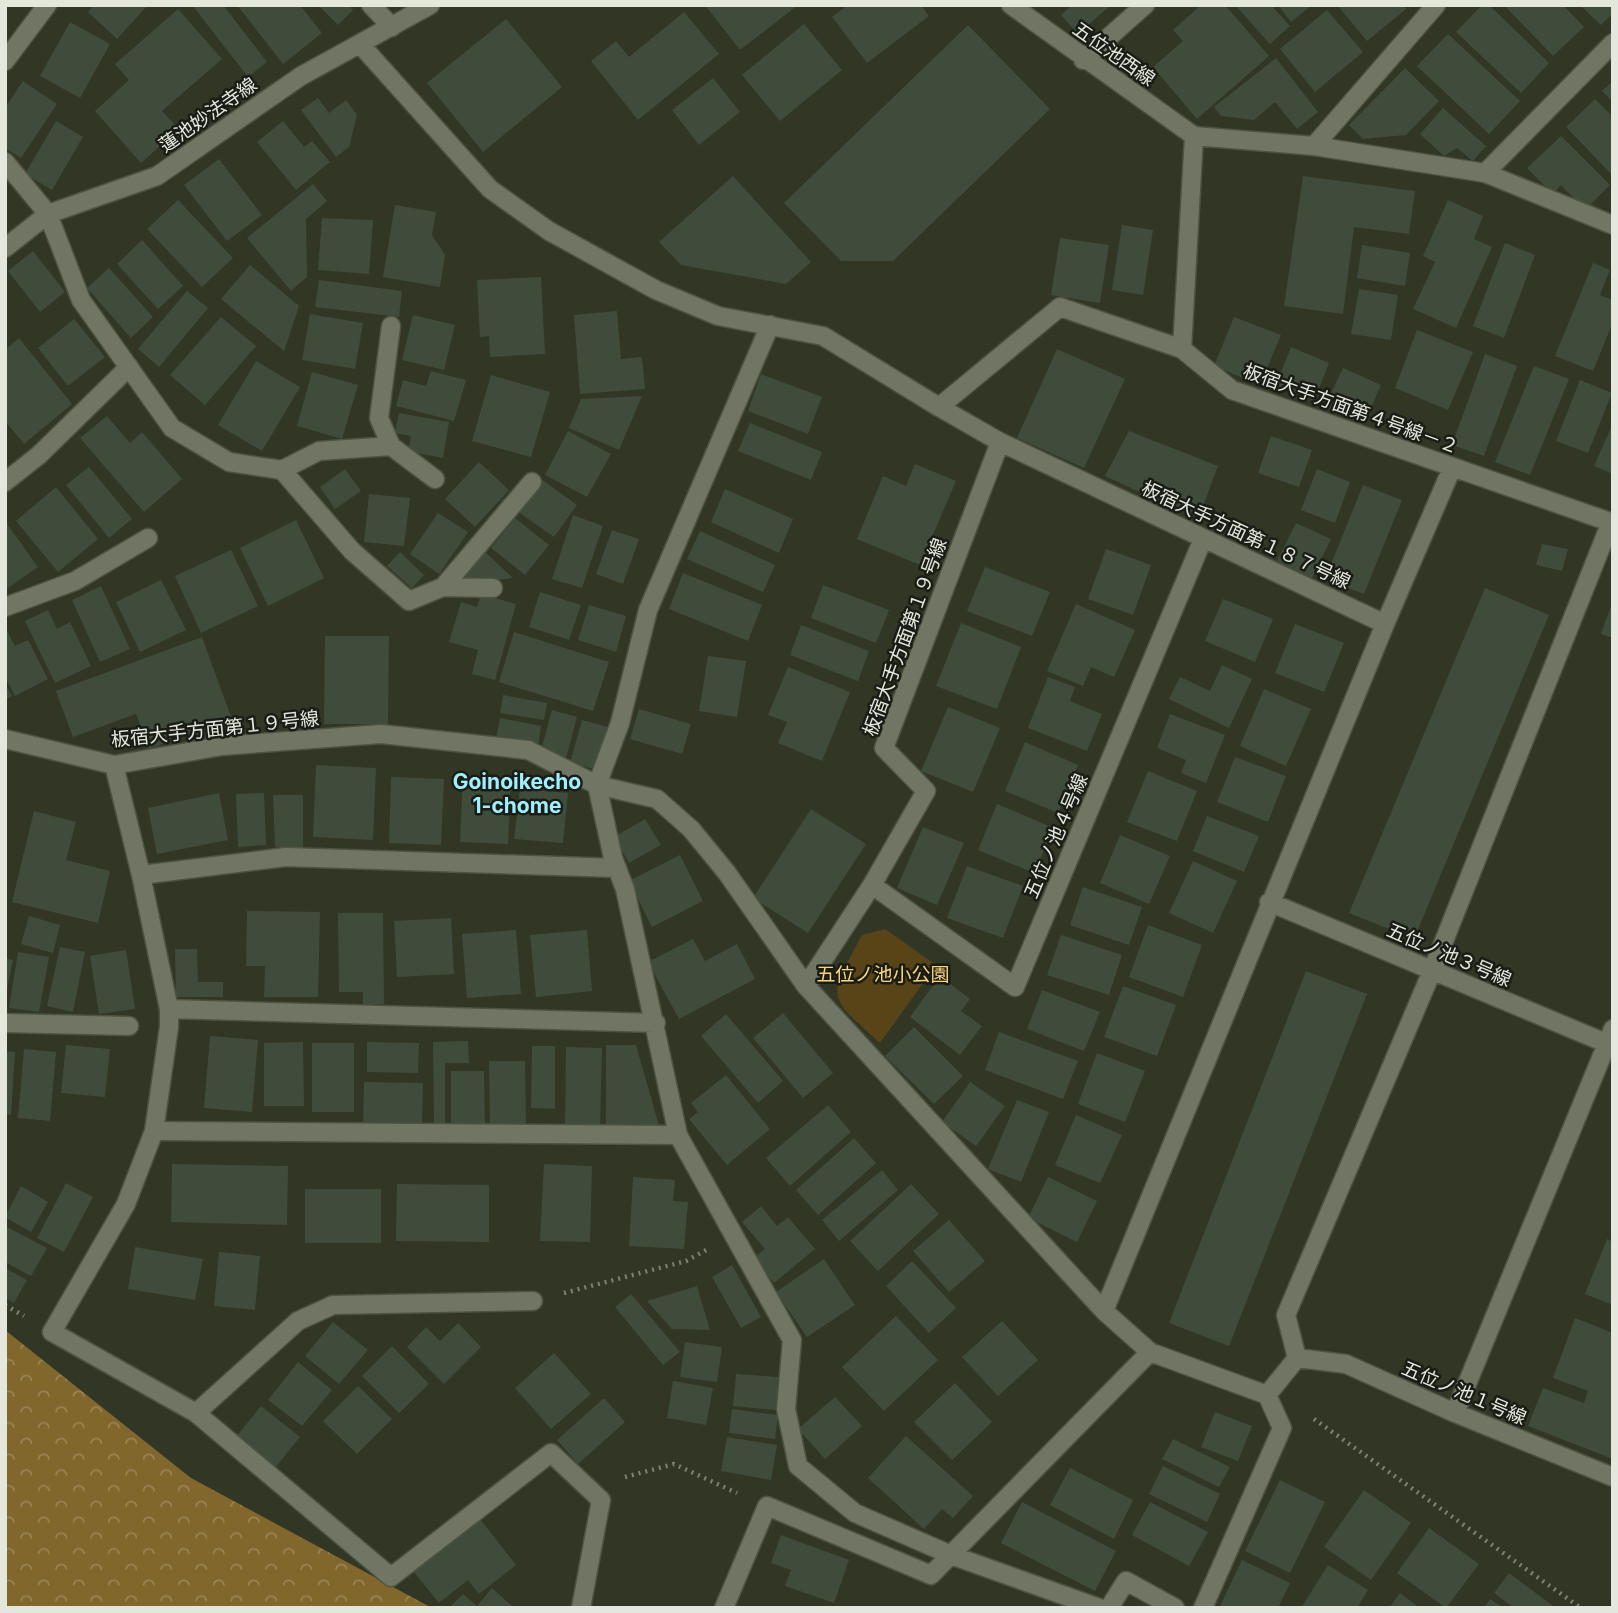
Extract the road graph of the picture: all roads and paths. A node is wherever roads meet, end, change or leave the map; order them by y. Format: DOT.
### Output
graph roads {
  1 [pos="47,5"];
  2 [pos="371,5"];
  3 [pos="430,5"];
  4 [pos="1011,5"];
  5 [pos="1145,5"];
  6 [pos="1436,5"];
  7 [pos="392,27"];
  8 [pos="1613,43"];
  9 [pos="360,44"];
  10 [pos="1083,60"];
  11 [pos="5,61"];
  12 [pos="1194,136"];
  13 [pos="1314,146"];
  14 [pos="5,162"];
  15 [pos="1485,173"];
  16 [pos="48,214"];
  17 [pos="1613,225"];
  18 [pos="5,248"];
  19 [pos="770,325"];
  20 [pos="391,326"];
  21 [pos="1182,349"];
  22 [pos="129,367"];
  23 [pos="939,407"];
  24 [pos="1000,442"];
  25 [pos="391,446"];
  26 [pos="1452,468"];
  27 [pos="282,470"];
  28 [pos="435,479"];
  29 [pos="5,482"];
  30 [pos="532,482"];
  31 [pos="1612,523"];
  32 [pos="148,538"];
  33 [pos="1203,539"];
  34 [pos="443,587"];
  35 [pos="492,588"];
  36 [pos="5,607"];
  37 [pos="1385,624"];
  38 [pos="5,738"];
  39 [pos="114,765"];
  40 [pos="597,785"];
  41 [pos="617,868"];
  42 [pos="141,875"];
  43 [pos="872,885"];
  44 [pos="1269,902"];
  45 [pos="1432,971"];
  46 [pos="806,986"];
  47 [pos="169,1009"];
  48 [pos="5,1023"];
  49 [pos="656,1023"];
  50 [pos="129,1026"];
  51 [pos="1611,1039"];
  52 [pos="154,1131"];
  53 [pos="678,1135"];
  54 [pos="733,1234"];
  55 [pos="533,1301"];
  56 [pos="1104,1311"];
  57 [pos="1150,1352"];
  58 [pos="1297,1358"];
  59 [pos="1267,1395"];
  60 [pos="196,1413"];
  61 [pos="1455,1413"];
  62 [pos="1613,1477"];
  63 [pos="601,1500"];
  64 [pos="767,1506"];
  65 [pos="951,1555"];
  66 [pos="582,1608"];
  67 [pos="723,1608"];
  68 [pos="1099,1608"];
  69 [pos="1109,1608"];
  70 [pos="1175,1608"];
  71 [pos="1203,1608"];
  72 [pos="1581,1608"];
  1 -- 11 [label="street"];
  2 -- 7 [label="street"];
  3 -- 7 [label="street, 蓮池妙法寺線"];
  4 -- 10 [label="street, 五位池西線"];
  5 -- 10 [label="street"];
  6 -- 13 [label="street"];
  7 -- 9 [label="street, 蓮池妙法寺線"];
  8 -- 15 [label="street"];
  9 -- 16 [label="street, 蓮池妙法寺線"];
  9 -- 19 [label="street"];
  10 -- 12 [label="street, 五位池西線"];
  12 -- 13 [label="street"];
  12 -- 21 [label="street"];
  13 -- 15 [label="street"];
  14 -- 16 [label="street"];
  15 -- 17 [label="street"];
  16 -- 18 [label="street, 蓮池妙法寺線"];
  16 -- 22 [label="street"];
  19 -- 23 [label="street"];
  19 -- 40 [label="street"];
  20 -- 25 [label="street"];
  21 -- 23 [label="street, 板宿大手方面第４号線－２"];
  21 -- 26 [label="street, 板宿大手方面第４号線－２"];
  22 -- 27 [label="street"];
  22 -- 29 [label="street"];
  23 -- 24 [label="street, 板宿大手方面第１８７号線"];
  24 -- 33 [label="street, 板宿大手方面第１８７号線"];
  24 -- 43 [label="street, 板宿大手方面第１９号線"];
  25 -- 27 [label="street"];
  25 -- 28 [label="street"];
  26 -- 31 [label="street, 板宿大手方面第４号線－２"];
  26 -- 37 [label="street"];
  27 -- 34 [label="street"];
  30 -- 34 [label="street"];
  31 -- 45 [label="street"];
  32 -- 36 [label="street"];
  33 -- 37 [label="street, 板宿大手方面第１８７号線"];
  33 -- 43 [label="street, 五位ノ池４号線"];
  34 -- 35 [label="street"];
  37 -- 44 [label="street"];
  38 -- 39 [label="street, 板宿大手方面第１９号線"];
  39 -- 40 [label="street, 板宿大手方面第１９号線"];
  39 -- 42 [label="street"];
  40 -- 41 [label="street"];
  40 -- 46 [label="street, 板宿大手方面第１９号線"];
  41 -- 42 [label="street"];
  41 -- 49 [label="street"];
  42 -- 47 [label="street"];
  43 -- 46 [label="street, 板宿大手方面第１９号線"];
  44 -- 45 [label="street, 五位ノ池３号線"];
  44 -- 56 [label="street"];
  45 -- 51 [label="street, 五位ノ池３号線"];
  45 -- 58 [label="street"];
  46 -- 56 [label="street"];
  47 -- 49 [label="street"];
  47 -- 52 [label="street"];
  48 -- 50 [label="street"];
  49 -- 53 [label="street"];
  51 -- 61 [label="street"];
  52 -- 53 [label="street"];
  52 -- 60 [label="street"];
  53 -- 54 [label="street"];
  54 -- 55 [label="path"];
  54 -- 65 [label="street"];
  55 -- 60 [label="street"];
  56 -- 57 [label="street"];
  57 -- 59 [label="street"];
  57 -- 65 [label="street"];
  58 -- 59 [label="street"];
  58 -- 61 [label="street, 五位ノ池１号線"];
  59 -- 71 [label="street"];
  59 -- 72 [label="path"];
  60 -- 63 [label="street"];
  61 -- 62 [label="street, 五位ノ池１号線"];
  63 -- 64 [label="path"];
  63 -- 66 [label="street"];
  64 -- 65 [label="street"];
  64 -- 67 [label="street"];
  65 -- 68 [label="street"];
  69 -- 70 [label="street"];
}
